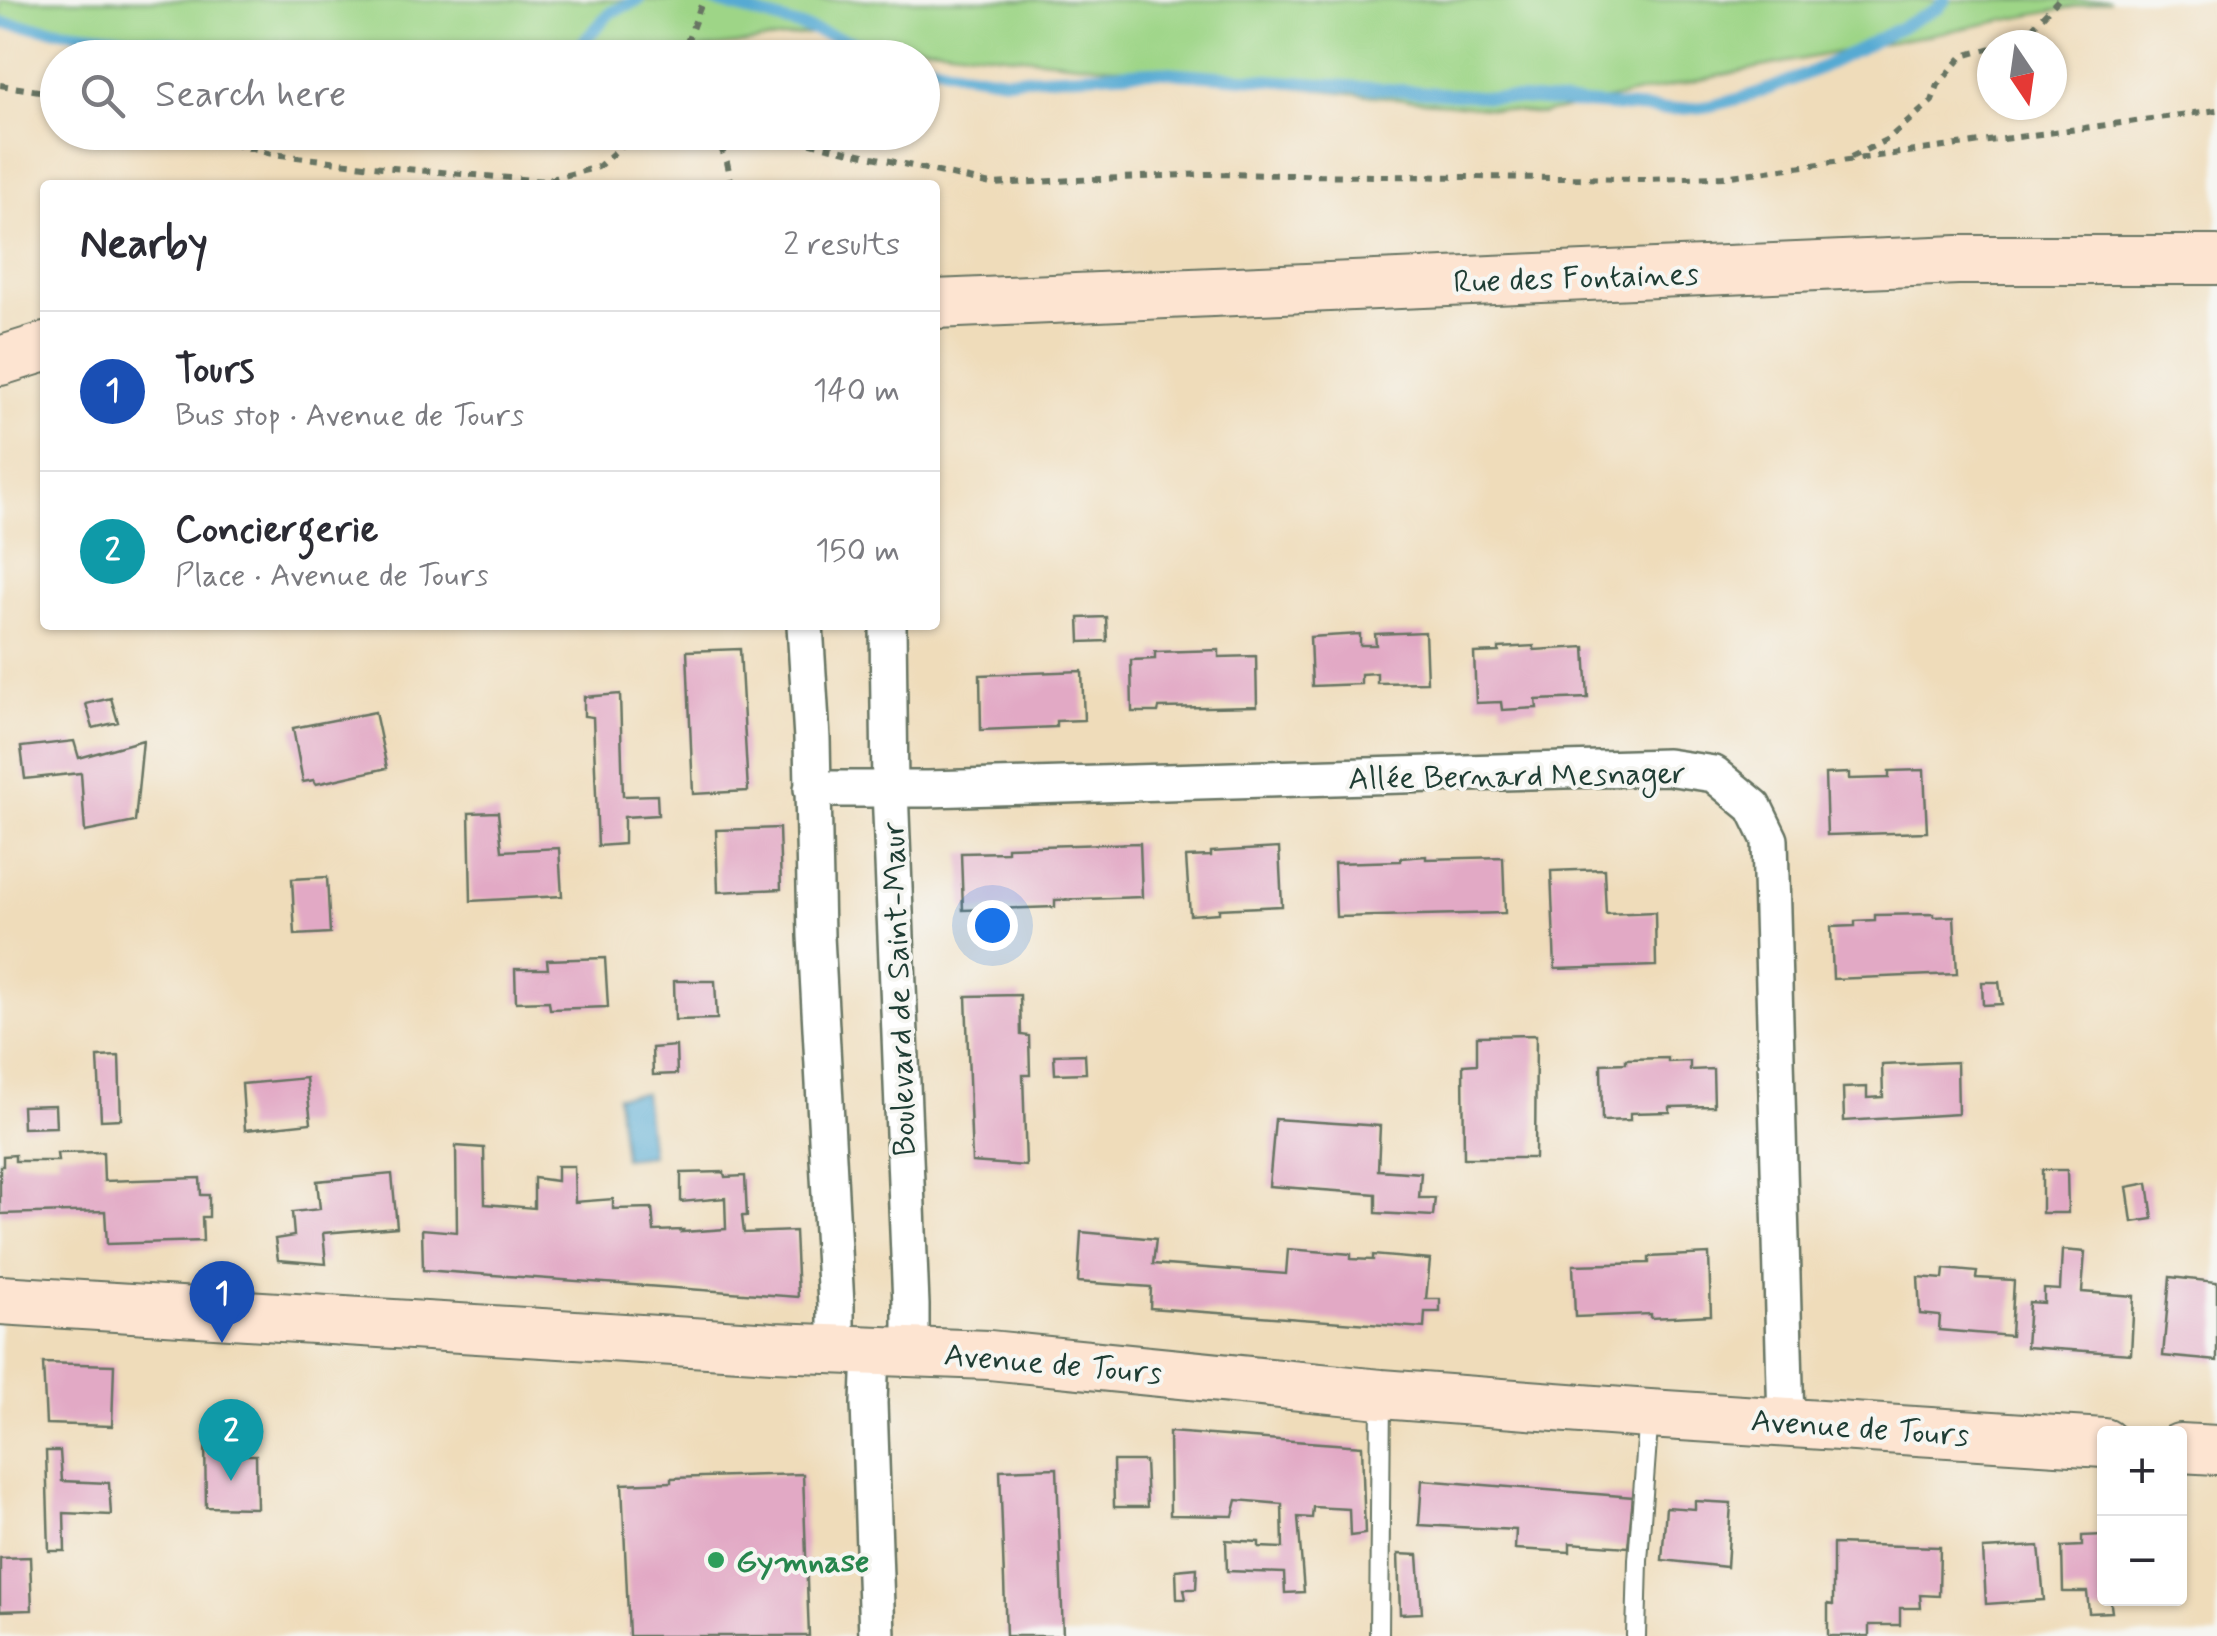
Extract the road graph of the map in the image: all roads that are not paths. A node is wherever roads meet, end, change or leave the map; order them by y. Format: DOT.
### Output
graph roads {
  1 [pos="2217,260"];
  2 [pos="940,304"];
  3 [pos="40,349"];
  4 [pos="0,361"];
  5 [pos="806,630"];
  6 [pos="888,630"];
  7 [pos="812,789"];
  8 [pos="890,789"];
  9 [pos="0,1300"];
  10 [pos="873,1350"];
  11 [pos="1381,1394"];
  12 [pos="1649,1414"];
  13 [pos="1786,1422"];
  14 [pos="2097,1443"];
  15 [pos="2187,1448"];
  16 [pos="2217,1450"];
  17 [pos="877,1636"];
  18 [pos="1380,1636"];
  19 [pos="1636,1636"];
  1 -- 2 [label="main road, Rue des Fontaines"];
  3 -- 4 [label="main road"];
  5 -- 7 [label="street"];
  6 -- 8 [label="street, Boulevard de Saint-Maur"];
  7 -- 8 [label="street, Allée Bernard Mesnager"];
  7 -- 10 [label="street"];
  8 -- 10 [label="street, Boulevard de Saint-Maur"];
  8 -- 13 [label="street, Allée Bernard Mesnager"];
  9 -- 10 [label="main road, Avenue de Tours"];
  10 -- 11 [label="main road, Avenue de Tours"];
  10 -- 17 [label="street"];
  11 -- 12 [label="main road, Avenue de Tours"];
  11 -- 18 [label="lane"];
  12 -- 13 [label="main road, Avenue de Tours"];
  12 -- 19 [label="lane"];
  13 -- 14 [label="main road, Avenue de Tours"];
  15 -- 16 [label="main road"];
}
